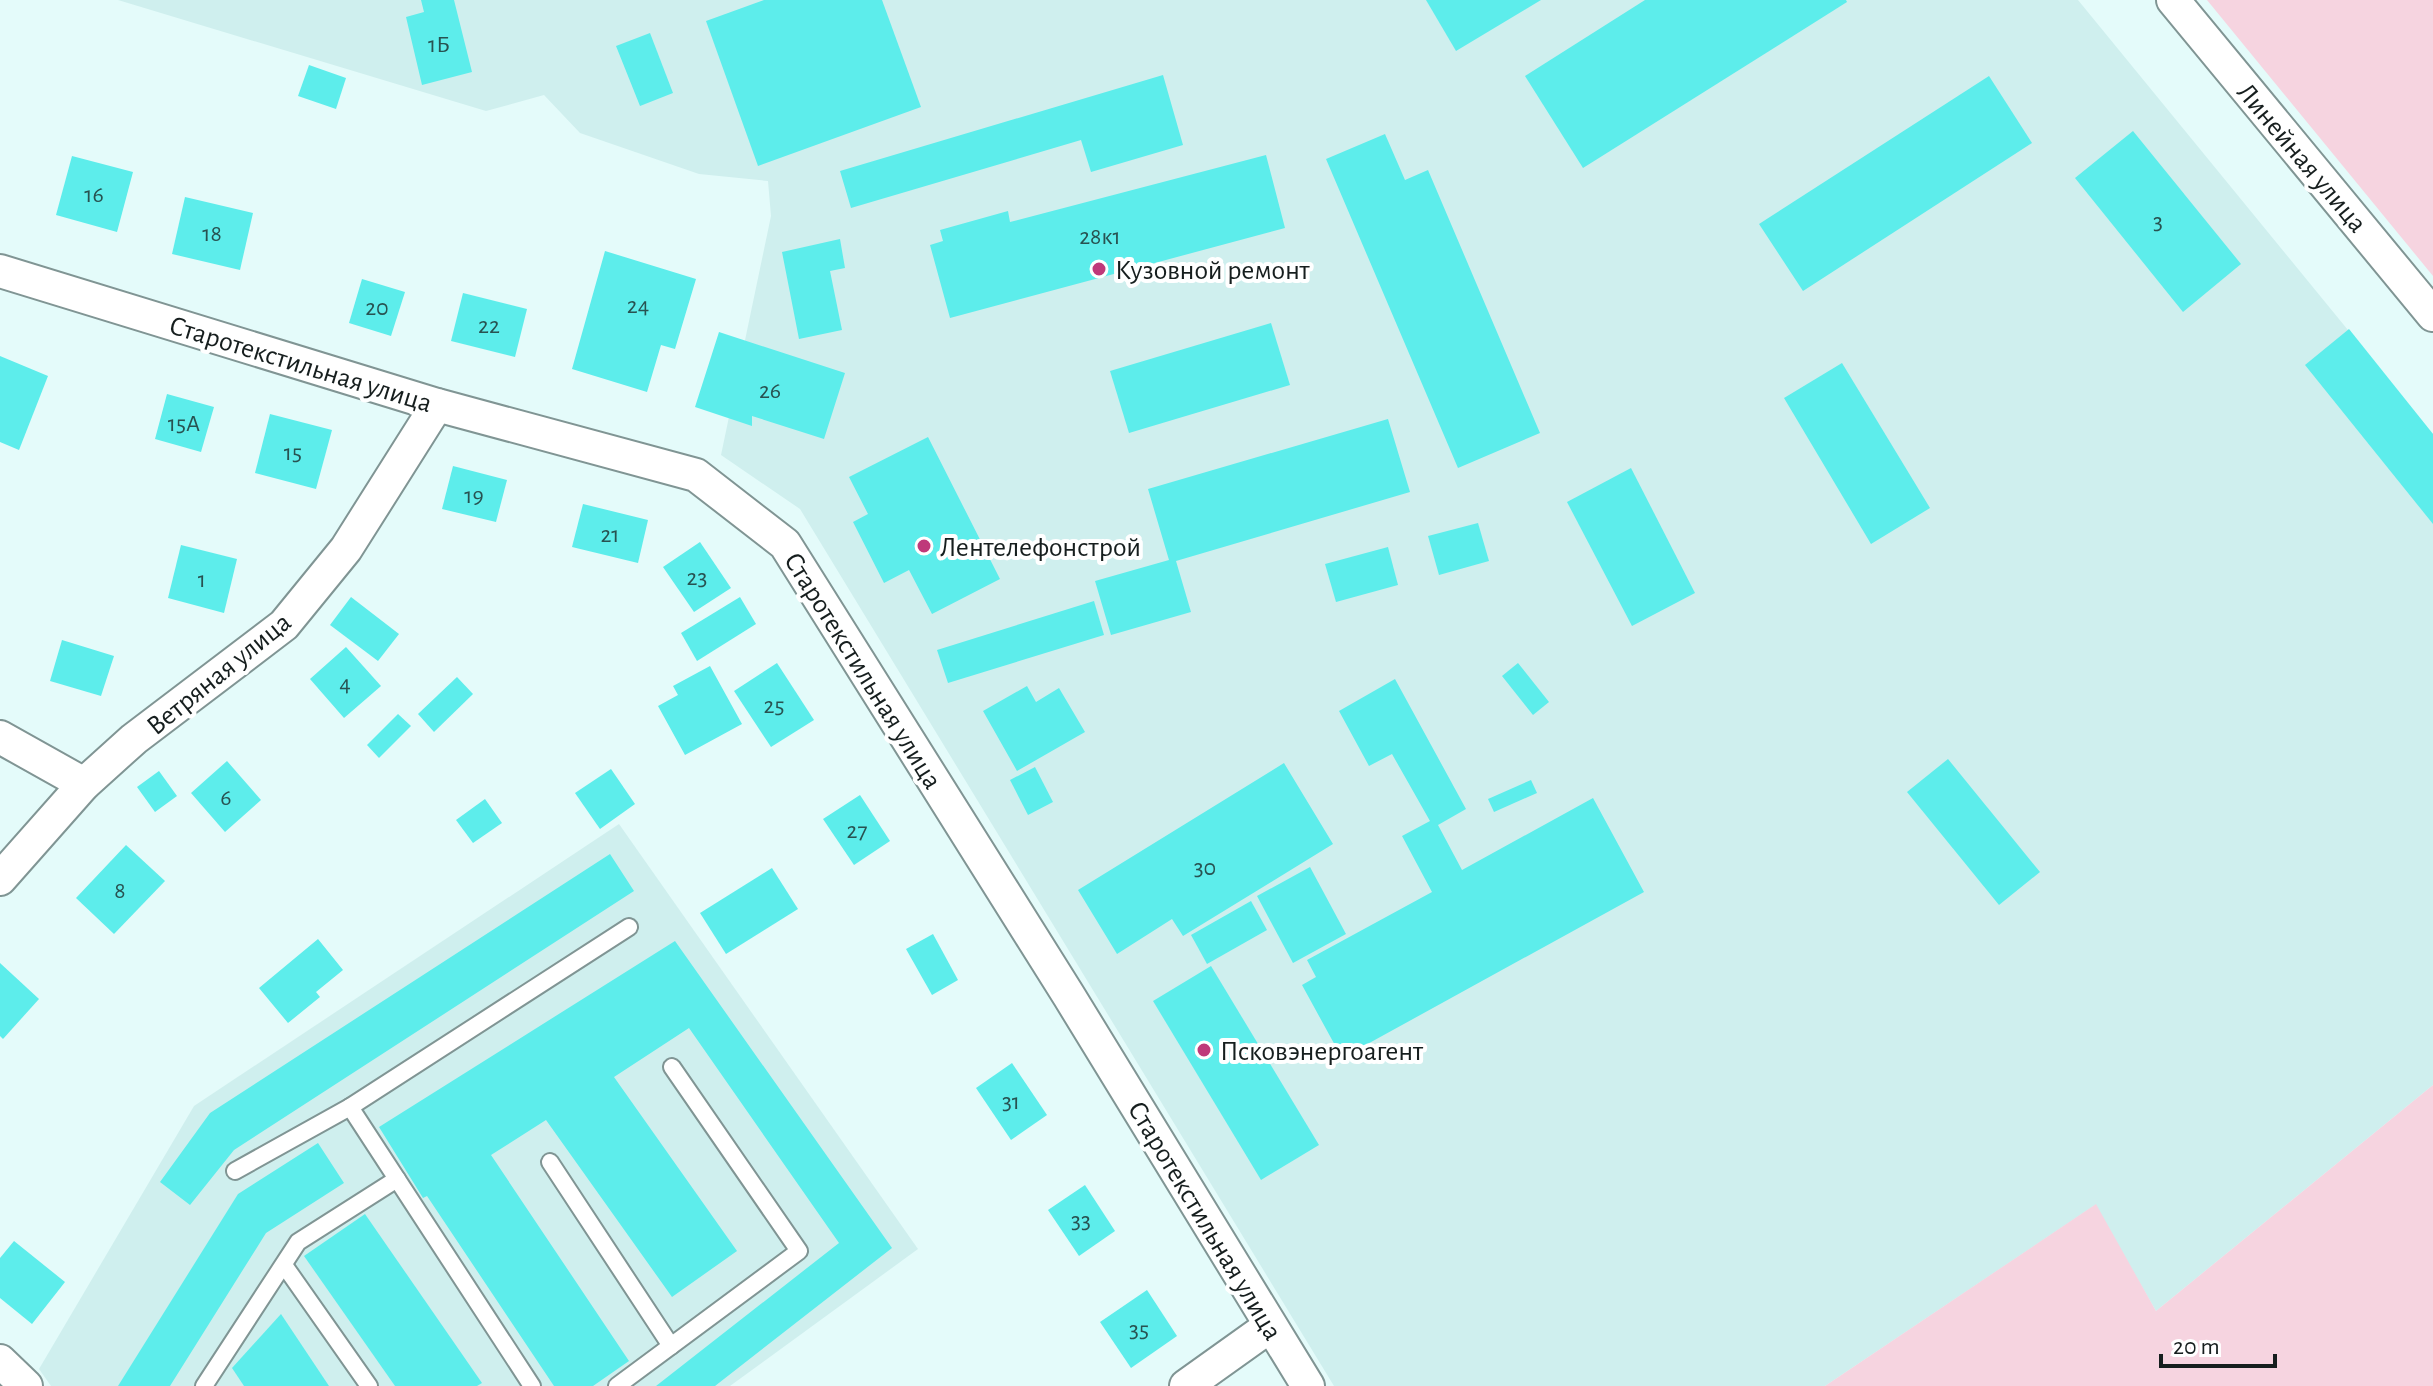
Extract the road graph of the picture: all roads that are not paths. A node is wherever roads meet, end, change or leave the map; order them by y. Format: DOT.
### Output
graph roads {
  1 [pos="2173,0"];
  2 [pos="0,271"];
  3 [pos="2427,297"];
  4 [pos="437,405"];
  5 [pos="0,737"];
  6 [pos="84,784"];
  7 [pos="0,879"];
  8 [pos="629,927"];
  9 [pos="672,1067"];
  10 [pos="350,1107"];
  11 [pos="550,1162"];
  12 [pos="235,1171"];
  13 [pos="397,1179"];
  14 [pos="284,1265"];
  15 [pos="1270,1326"];
  16 [pos="671,1346"];
  17 [pos="0,1361"];
  18 [pos="524,1383"];
  19 [pos="26,1386"];
  20 [pos="204,1386"];
  21 [pos="369,1386"];
  22 [pos="617,1386"];
  23 [pos="1186,1386"];
  24 [pos="1308,1386"];
  1 -- 3 [label="street, Линейная улица"];
  2 -- 4 [label="street, Старотекстильная улица"];
  4 -- 6 [label="street, Ветряная улица"];
  4 -- 15 [label="street, Старотекстильная улица"];
  5 -- 6 [label="street"];
  6 -- 7 [label="street, Ветряная улица"];
  8 -- 10 [label="lane"];
  9 -- 16 [label="lane"];
  10 -- 12 [label="lane"];
  10 -- 13 [label="lane"];
  11 -- 16 [label="lane"];
  13 -- 14 [label="lane"];
  13 -- 18 [label="lane"];
  14 -- 20 [label="lane"];
  14 -- 21 [label="lane"];
  15 -- 23 [label="street"];
  15 -- 24 [label="street, Старотекстильная улица"];
  16 -- 22 [label="lane"];
  17 -- 19 [label="street"];
}
